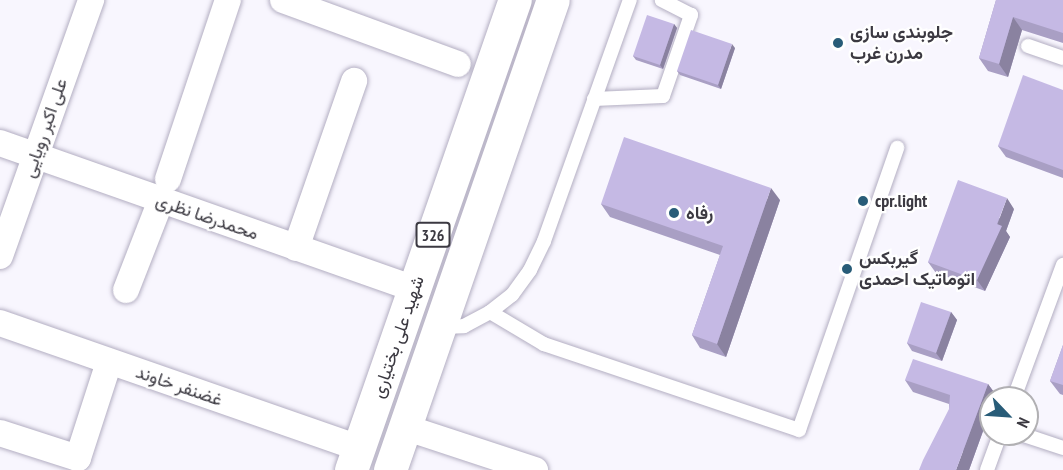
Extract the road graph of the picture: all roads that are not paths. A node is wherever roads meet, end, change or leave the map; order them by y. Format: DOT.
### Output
graph roads {
  1 [pos="90,0"];
  2 [pos="228,0"];
  3 [pos="283,0"];
  4 [pos="515,0"];
  5 [pos="553,0"];
  6 [pos="630,0"];
  7 [pos="662,0"];
  8 [pos="340,10"];
  9 [pos="1028,46"];
  10 [pos="1063,58"];
  11 [pos="458,64"];
  12 [pos="354,81"];
  13 [pos="594,99"];
  14 [pos="0,143"];
  15 [pos="897,148"];
  16 [pos="36,156"];
  17 [pos="165,189"];
  18 [pos="296,248"];
  19 [pos="0,256"];
  20 [pos="1063,265"];
  21 [pos="126,290"];
  22 [pos="414,290"];
  23 [pos="490,312"];
  24 [pos="0,323"];
  25 [pos="440,327"];
  26 [pos="109,362"];
  27 [pos="1018,386"];
  28 [pos="404,428"];
  29 [pos="0,433"];
  30 [pos="1039,440"];
  31 [pos="996,446"];
  32 [pos="1063,448"];
  33 [pos="355,459"];
  34 [pos="390,470"];
  35 [pos="535,470"];
  36 [pos="987,470"];
  1 -- 16 [label="street, علی اکبر رویایی"];
  2 -- 17 [label="street"];
  3 -- 8 [label="street"];
  4 -- 22 [label="main road, شهید علی بختیاری / 326"];
  5 -- 25 [label="main road, 326"];
  6 -- 13 [label="lane"];
  7 -- 13 [label="lane"];
  8 -- 11 [label="street"];
  9 -- 10 [label="lane"];
  12 -- 18 [label="street"];
  13 -- 23 [label="lane"];
  14 -- 16 [label="street, محمدرضا نظری"];
  15 -- 23 [label="lane"];
  16 -- 17 [label="street, محمدرضا نظری"];
  16 -- 19 [label="street, علی اکبر رویایی"];
  17 -- 18 [label="street, محمدرضا نظری"];
  17 -- 21 [label="street"];
  18 -- 22 [label="street, محمدرضا نظری"];
  20 -- 27 [label="lane"];
  22 -- 33 [label="main road, شهید علی بختیاری / 326"];
  23 -- 25 [label="lane"];
  24 -- 26 [label="street, غضنفر خاوند"];
  25 -- 28 [label="main road, شهید علی بختیاری / 326"];
  26 -- 29 [label="street"];
  26 -- 33 [label="street, غضنفر خاوند"];
  28 -- 34 [label="main road, شهید علی بختیاری / 326"];
  28 -- 35 [label="street"];
  30 -- 32 [label="lane"];
  31 -- 36 [label="lane"];
}
